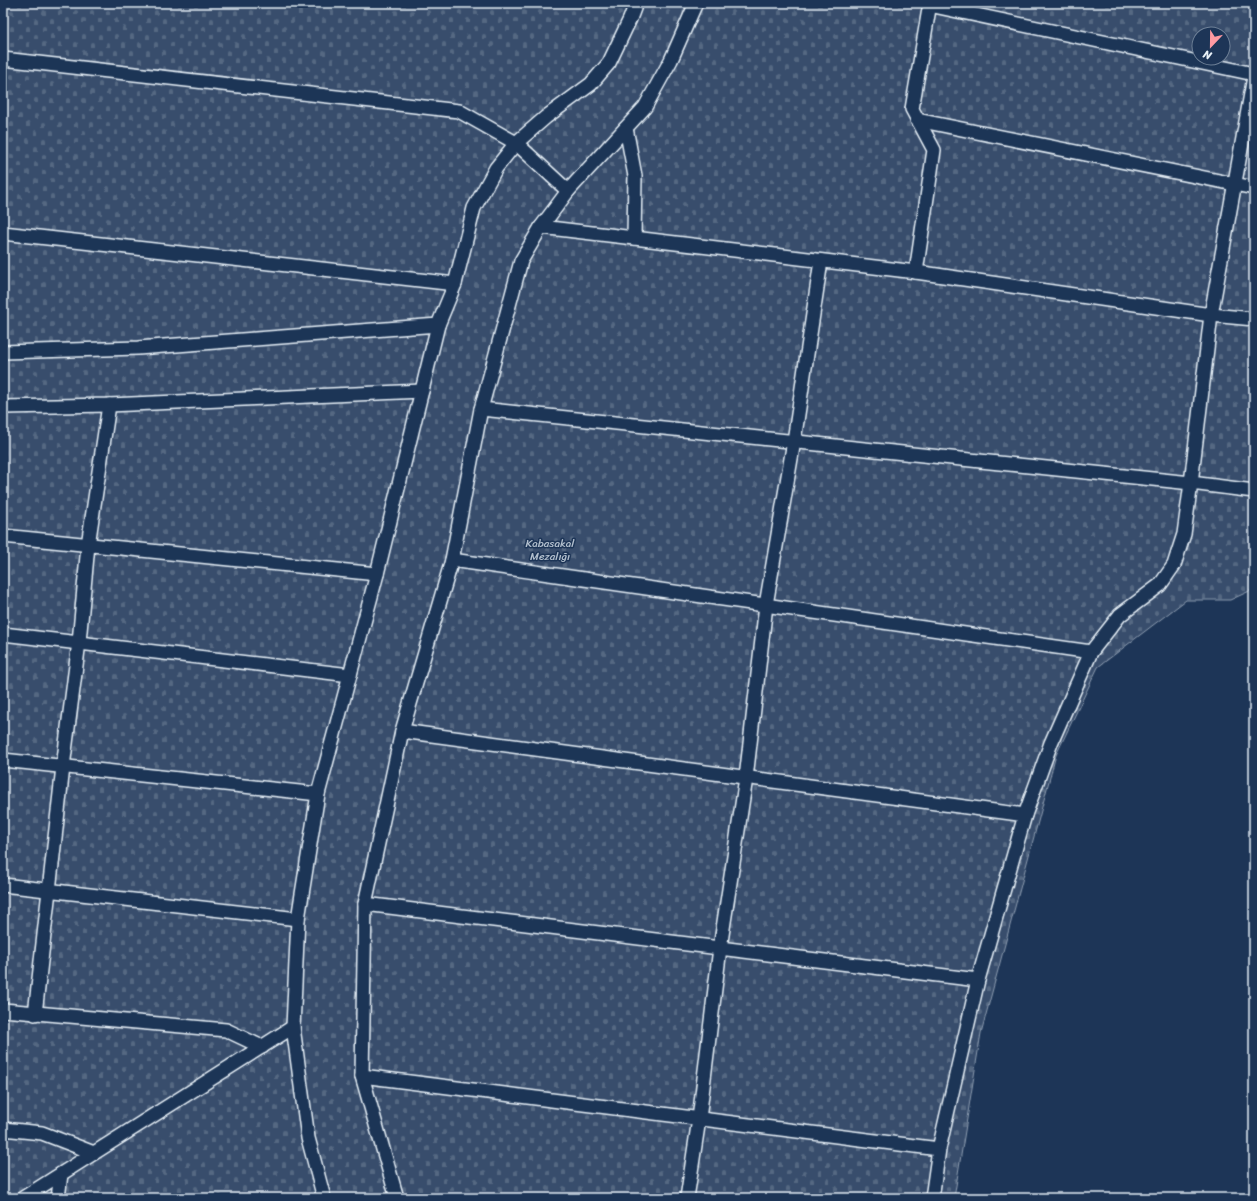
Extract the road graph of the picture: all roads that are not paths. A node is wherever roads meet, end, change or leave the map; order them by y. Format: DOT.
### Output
graph roads {
  1 [pos="636,3"];
  2 [pos="696,3"];
  3 [pos="930,4"];
  4 [pos="3,58"];
  5 [pos="1254,74"];
  6 [pos="1254,77"];
  7 [pos="917,120"];
  8 [pos="626,128"];
  9 [pos="516,143"];
  10 [pos="1235,184"];
  11 [pos="1254,188"];
  12 [pos="568,191"];
  13 [pos="540,227"];
  14 [pos="3,233"];
  15 [pos="634,238"];
  16 [pos="821,261"];
  17 [pos="916,272"];
  18 [pos="455,284"];
  19 [pos="1212,314"];
  20 [pos="1254,319"];
  21 [pos="438,326"];
  22 [pos="3,352"];
  23 [pos="422,391"];
  24 [pos="109,404"];
  25 [pos="3,407"];
  26 [pos="481,409"];
  27 [pos="794,441"];
  28 [pos="1191,483"];
  29 [pos="1254,491"];
  30 [pos="3,536"];
  31 [pos="88,544"];
  32 [pos="452,560"];
  33 [pos="377,574"];
  34 [pos="766,605"];
  35 [pos="3,634"];
  36 [pos="79,642"];
  37 [pos="1091,652"];
  38 [pos="350,675"];
  39 [pos="402,731"];
  40 [pos="3,760"];
  41 [pos="63,767"];
  42 [pos="746,778"];
  43 [pos="318,794"];
  44 [pos="1024,815"];
  45 [pos="3,885"];
  46 [pos="49,890"];
  47 [pos="365,904"];
  48 [pos="298,919"];
  49 [pos="720,948"];
  50 [pos="978,980"];
  51 [pos="3,1010"];
  52 [pos="35,1014"];
  53 [pos="293,1027"];
  54 [pos="262,1047"];
  55 [pos="362,1076"];
  56 [pos="699,1119"];
  57 [pos="3,1129"];
  58 [pos="939,1149"];
  59 [pos="94,1153"];
  60 [pos="61,1174"];
  61 [pos="23,1198"];
  62 [pos="58,1198"];
  63 [pos="324,1198"];
  64 [pos="397,1198"];
  65 [pos="687,1198"];
  66 [pos="932,1198"];
  1 -- 9 [label="lane"];
  2 -- 8 [label="lane"];
  3 -- 5 [label="lane"];
  3 -- 7 [label="lane"];
  4 -- 9 [label="lane"];
  6 -- 10 [label="lane"];
  7 -- 10 [label="lane"];
  7 -- 17 [label="lane"];
  8 -- 12 [label="lane"];
  8 -- 15 [label="lane"];
  9 -- 12 [label="lane"];
  9 -- 18 [label="lane"];
  10 -- 11 [label="lane"];
  10 -- 19 [label="lane"];
  12 -- 13 [label="lane"];
  13 -- 15 [label="lane"];
  13 -- 26 [label="lane"];
  14 -- 18 [label="lane"];
  15 -- 16 [label="lane"];
  16 -- 17 [label="lane"];
  16 -- 27 [label="lane"];
  17 -- 19 [label="lane"];
  18 -- 21 [label="lane"];
  19 -- 20 [label="lane"];
  19 -- 28 [label="lane"];
  21 -- 22 [label="lane"];
  21 -- 23 [label="lane"];
  23 -- 24 [label="lane"];
  23 -- 33 [label="lane"];
  24 -- 25 [label="lane"];
  24 -- 31 [label="lane"];
  26 -- 27 [label="lane"];
  26 -- 32 [label="lane"];
  27 -- 28 [label="lane"];
  27 -- 34 [label="lane"];
  28 -- 29 [label="lane"];
  28 -- 37 [label="lane"];
  30 -- 31 [label="lane"];
  31 -- 33 [label="lane"];
  31 -- 36 [label="lane"];
  32 -- 34 [label="lane"];
  32 -- 39 [label="lane"];
  33 -- 38 [label="lane"];
  34 -- 37 [label="lane"];
  34 -- 42 [label="lane"];
  35 -- 36 [label="lane"];
  36 -- 38 [label="lane"];
  36 -- 41 [label="lane"];
  37 -- 44 [label="lane"];
  38 -- 43 [label="lane"];
  39 -- 42 [label="lane"];
  39 -- 47 [label="lane"];
  40 -- 41 [label="lane"];
  41 -- 43 [label="lane"];
  41 -- 46 [label="lane"];
  42 -- 44 [label="lane"];
  42 -- 49 [label="lane"];
  43 -- 48 [label="lane"];
  44 -- 50 [label="lane"];
  45 -- 46 [label="lane"];
  46 -- 48 [label="lane"];
  46 -- 52 [label="lane"];
  47 -- 49 [label="lane"];
  47 -- 55 [label="lane"];
  48 -- 53 [label="lane"];
  49 -- 50 [label="lane"];
  49 -- 56 [label="lane"];
  50 -- 58 [label="lane"];
  51 -- 52 [label="lane"];
  52 -- 54 [label="lane"];
  53 -- 54 [label="lane"];
  53 -- 63 [label="lane"];
  54 -- 59 [label="lane"];
  55 -- 56 [label="lane"];
  55 -- 64 [label="lane"];
  56 -- 58 [label="lane"];
  56 -- 65 [label="lane"];
  57 -- 59 [label="lane"];
  58 -- 66 [label="lane"];
  59 -- 60 [label="lane"];
  60 -- 61 [label="lane"];
  60 -- 62 [label="lane"];
}
